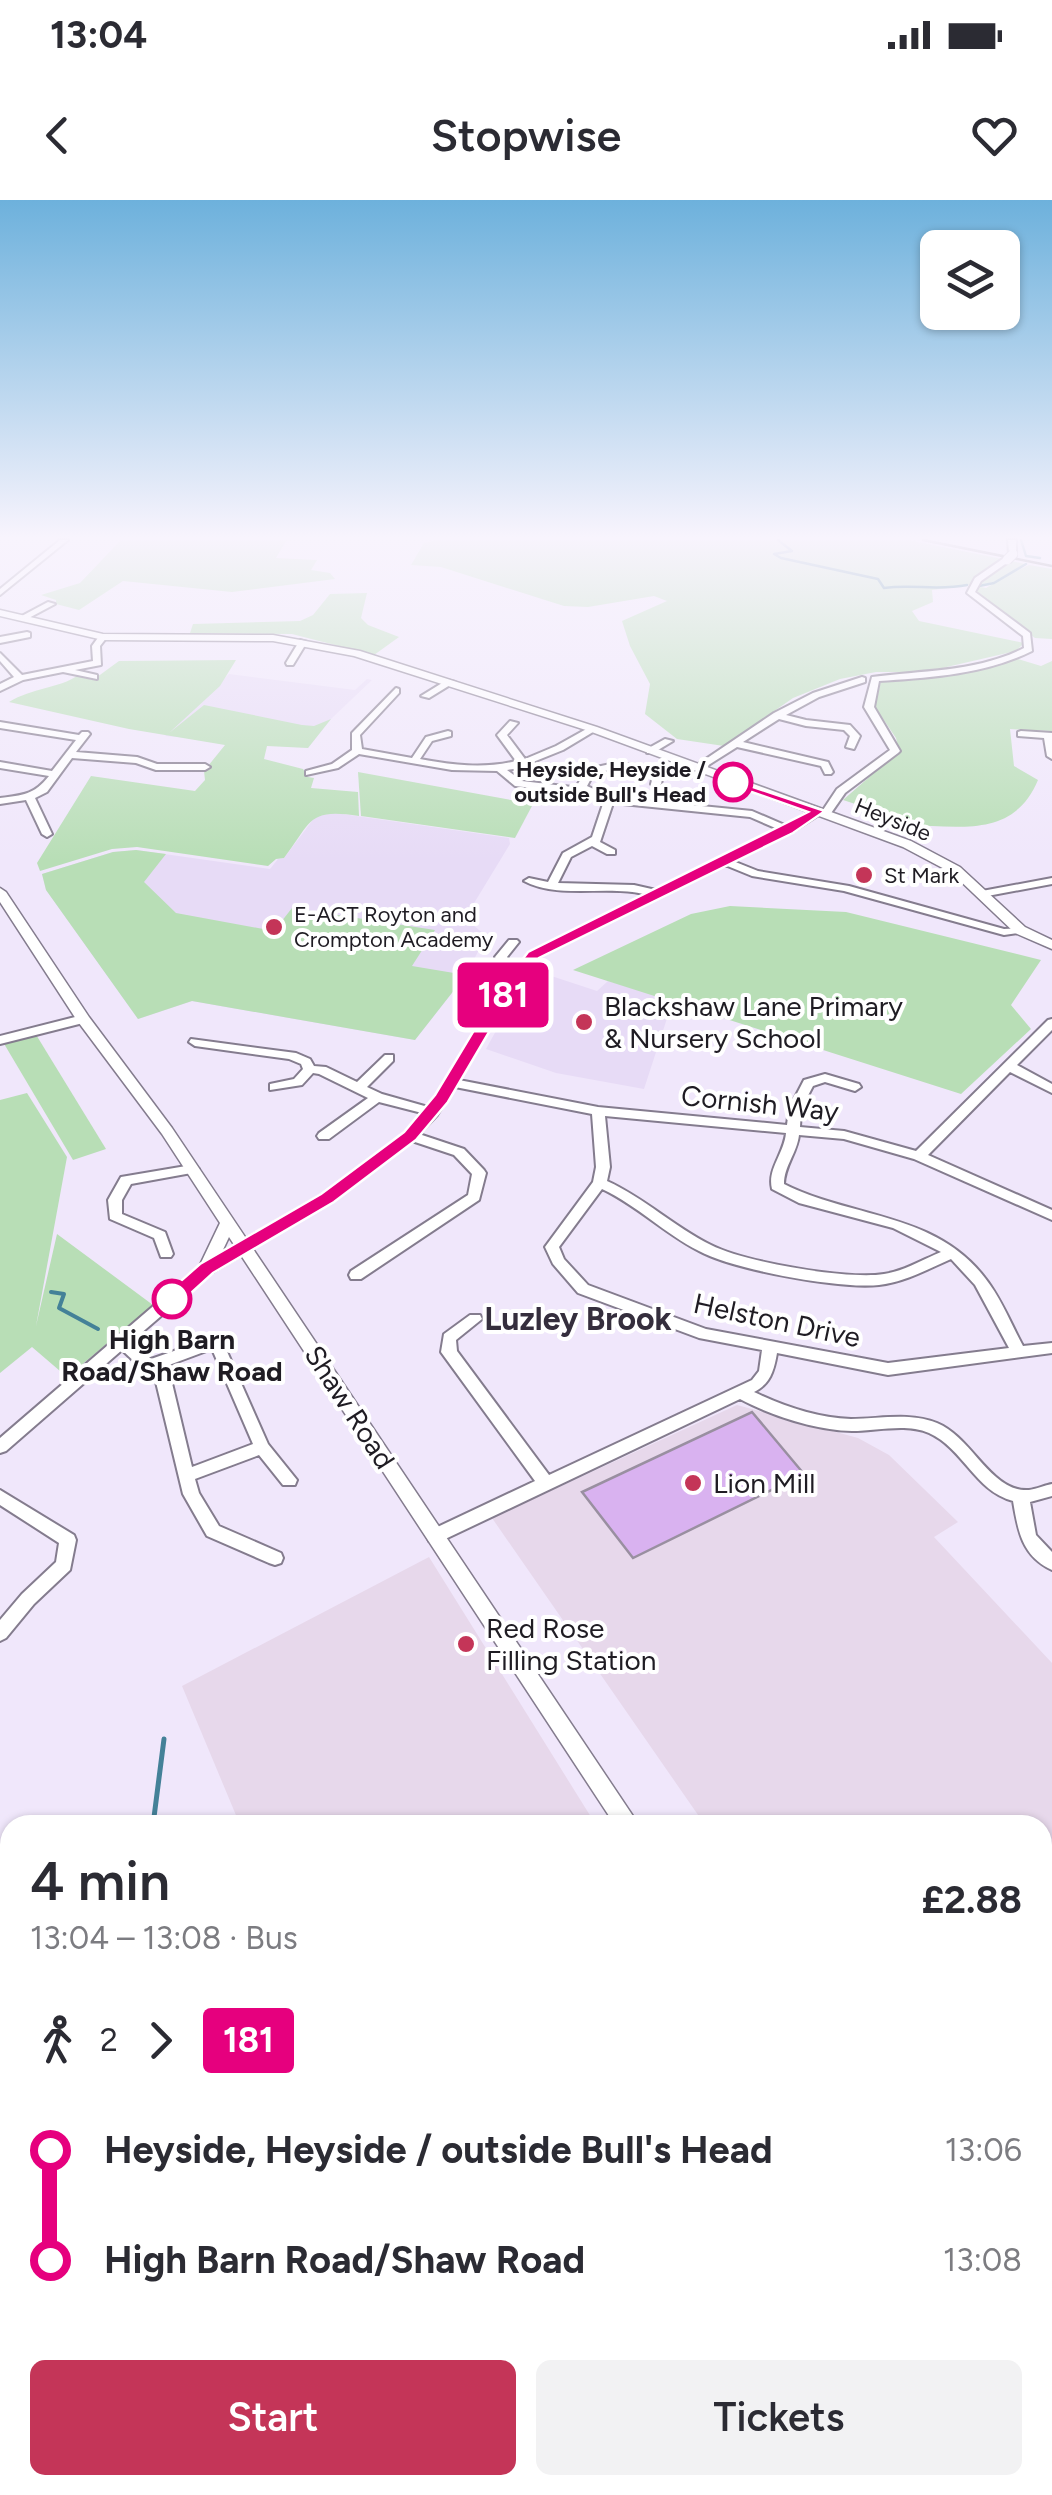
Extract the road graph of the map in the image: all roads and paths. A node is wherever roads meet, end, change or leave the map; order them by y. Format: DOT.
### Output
graph roads {
  1 [pos="96,647"];
  2 [pos="300,647"];
  3 [pos="322,647"];
  4 [pos="1030,647"];
  5 [pos="2,661"];
  6 [pos="290,662"];
  7 [pos="58,670"];
  8 [pos="94,677"];
  9 [pos="20,678"];
  10 [pos="862,680"];
  11 [pos="450,682"];
  12 [pos="0,688"];
  13 [pos="396,691"];
  14 [pos="426,696"];
  15 [pos="777,715"];
  16 [pos="514,723"];
  17 [pos="0,725"];
  18 [pos="593,729"];
  19 [pos="448,734"];
  20 [pos="1021,734"];
  21 [pos="1050,736"];
  22 [pos="668,741"];
  23 [pos="737,744"];
  24 [pos="852,747"];
  25 [pos="357,751"];
  26 [pos="146,752"];
  27 [pos="650,752"];
  28 [pos="72,755"];
  29 [pos="1052,756"];
  30 [pos="137,760"];
  31 [pos="415,760"];
  32 [pos="841,761"];
  33 [pos="0,765"];
  34 [pos="524,765"];
  35 [pos="205,766"];
  36 [pos="696,769"];
  37 [pos="501,770"];
  38 [pos="309,772"];
  39 [pos="55,774"];
  40 [pos="656,784"];
  41 [pos="568,788"];
  42 [pos="29,797"];
  43 [pos="603,799"];
  44 [pos="0,801"];
  45 [pos="822,812"];
  46 [pos="788,830"];
  47 [pos="47,834"];
  48 [pos="595,841"];
  49 [pos="611,852"];
  50 [pos="724,861"];
  51 [pos="528,880"];
  52 [pos="1052,881"];
  53 [pos="551,886"];
  54 [pos="0,892"];
  55 [pos="657,894"];
  56 [pos="982,894"];
  57 [pos="1020,930"];
  58 [pos="513,942"];
  59 [pos="1052,945"];
  60 [pos="514,980"];
  61 [pos="84,1020"];
  62 [pos="1052,1023"];
  63 [pos="0,1040"];
  64 [pos="195,1042"];
  65 [pos="389,1058"];
  66 [pos="1008,1066"];
  67 [pos="310,1069"];
  68 [pos="452,1082"];
  69 [pos="360,1086"];
  70 [pos="855,1087"];
  71 [pos="274,1088"];
  72 [pos="1052,1089"];
  73 [pos="378,1097"];
  74 [pos="598,1111"];
  75 [pos="432,1112"];
  76 [pos="794,1130"];
  77 [pos="324,1136"];
  78 [pos="410,1136"];
  79 [pos="919,1156"];
  80 [pos="192,1169"];
  81 [pos="600,1183"];
  82 [pos="1052,1216"];
  83 [pos="228,1222"];
  84 [pos="243,1246"];
  85 [pos="953,1252"];
  86 [pos="166,1254"];
  87 [pos="206,1268"];
  88 [pos="356,1275"];
  89 [pos="474,1319"];
  90 [pos="124,1343"];
  91 [pos="770,1347"];
  92 [pos="1052,1348"];
  93 [pos="1019,1353"];
  94 [pos="150,1366"];
  95 [pos="739,1391"];
  96 [pos="0,1447"];
  97 [pos="262,1447"];
  98 [pos="185,1476"];
  99 [pos="289,1480"];
  100 [pos="545,1482"];
  101 [pos="1052,1490"];
  102 [pos="1020,1495"];
  103 [pos="0,1497"];
  104 [pos="435,1536"];
  105 [pos="275,1558"];
  106 [pos="1052,1563"];
  107 [pos="0,1633"];
  108 [pos="621,1815"];
  1 -- 7 [label="street"];
  2 -- 6 [label="street"];
  3 -- 11 [label="main road, Heyside"];
  4 -- 45 [label="street"];
  5 -- 9 [label="street"];
  7 -- 8 [label="street"];
  7 -- 9 [label="street"];
  9 -- 12 [label="street"];
  10 -- 15 [label="street"];
  11 -- 14 [label="street"];
  11 -- 18 [label="main road, Heyside"];
  13 -- 25 [label="street"];
  15 -- 23 [label="street"];
  15 -- 24 [label="street"];
  16 -- 34 [label="street"];
  17 -- 28 [label="street"];
  18 -- 27 [label="main road, Heyside"];
  18 -- 34 [label="street"];
  19 -- 31 [label="street"];
  20 -- 21 [label="street"];
  21 -- 29 [label="street"];
  22 -- 27 [label="street"];
  23 -- 32 [label="street"];
  23 -- 36 [label="street"];
  25 -- 31 [label="street"];
  25 -- 38 [label="street"];
  26 -- 30 [label="street"];
  27 -- 36 [label="main road, Heyside"];
  28 -- 30 [label="street"];
  28 -- 39 [label="street"];
  30 -- 35 [label="street"];
  31 -- 37 [label="street"];
  33 -- 39 [label="street"];
  34 -- 37 [label="street"];
  36 -- 45 [label="main road, Heyside"];
  37 -- 41 [label="street"];
  39 -- 42 [label="street"];
  40 -- 43 [label="street"];
  42 -- 44 [label="street"];
  42 -- 47 [label="street"];
  43 -- 46 [label="street"];
  43 -- 48 [label="street"];
  45 -- 46 [label="street"];
  45 -- 56 [label="main road, Heyside"];
  46 -- 50 [label="street"];
  48 -- 49 [label="street"];
  48 -- 53 [label="street"];
  50 -- 55 [label="street"];
  50 -- 57 [label="street"];
  51 -- 53 [label="street"];
  52 -- 56 [label="street"];
  53 -- 55 [label="street"];
  54 -- 61 [label="main road, Shaw Road"];
  55 -- 60 [label="street"];
  56 -- 57 [label="main road, Heyside"];
  57 -- 59 [label="main road, Heyside"];
  58 -- 60 [label="street"];
  60 -- 68 [label="street"];
  61 -- 63 [label="street"];
  61 -- 80 [label="main road, Shaw Road"];
  62 -- 66 [label="street"];
  64 -- 67 [label="street"];
  65 -- 69 [label="street"];
  66 -- 72 [label="street"];
  66 -- 79 [label="street"];
  67 -- 69 [label="street"];
  67 -- 71 [label="street"];
  68 -- 74 [label="street, Cornish Way"];
  68 -- 75 [label="street"];
  69 -- 73 [label="street"];
  70 -- 76 [label="street"];
  73 -- 75 [label="street"];
  73 -- 77 [label="street"];
  74 -- 76 [label="street, Cornish Way"];
  74 -- 81 [label="street"];
  75 -- 78 [label="street"];
  76 -- 79 [label="street, Cornish Way"];
  76 -- 85 [label="street"];
  78 -- 84 [label="street"];
  78 -- 88 [label="street"];
  79 -- 82 [label="street, Cornish Way"];
  80 -- 83 [label="main road, Shaw Road"];
  80 -- 86 [label="street"];
  81 -- 85 [label="street"];
  81 -- 91 [label="street, Helston Drive"];
  83 -- 84 [label="main road, Shaw Road"];
  83 -- 87 [label="main road"];
  84 -- 87 [label="street"];
  84 -- 104 [label="main road, Shaw Road"];
  85 -- 93 [label="street"];
  87 -- 90 [label="street"];
  89 -- 100 [label="street"];
  90 -- 94 [label="street"];
  90 -- 96 [label="street"];
  91 -- 93 [label="street, Helston Drive"];
  91 -- 95 [label="street"];
  92 -- 93 [label="street, Helston Drive"];
  94 -- 97 [label="street"];
  94 -- 98 [label="street"];
  95 -- 100 [label="street"];
  95 -- 102 [label="street"];
  97 -- 98 [label="street"];
  97 -- 99 [label="street"];
  98 -- 105 [label="street"];
  100 -- 104 [label="street"];
  101 -- 102 [label="street"];
  102 -- 106 [label="street"];
  103 -- 107 [label="street"];
  104 -- 108 [label="main road, Shaw Road"];
}
